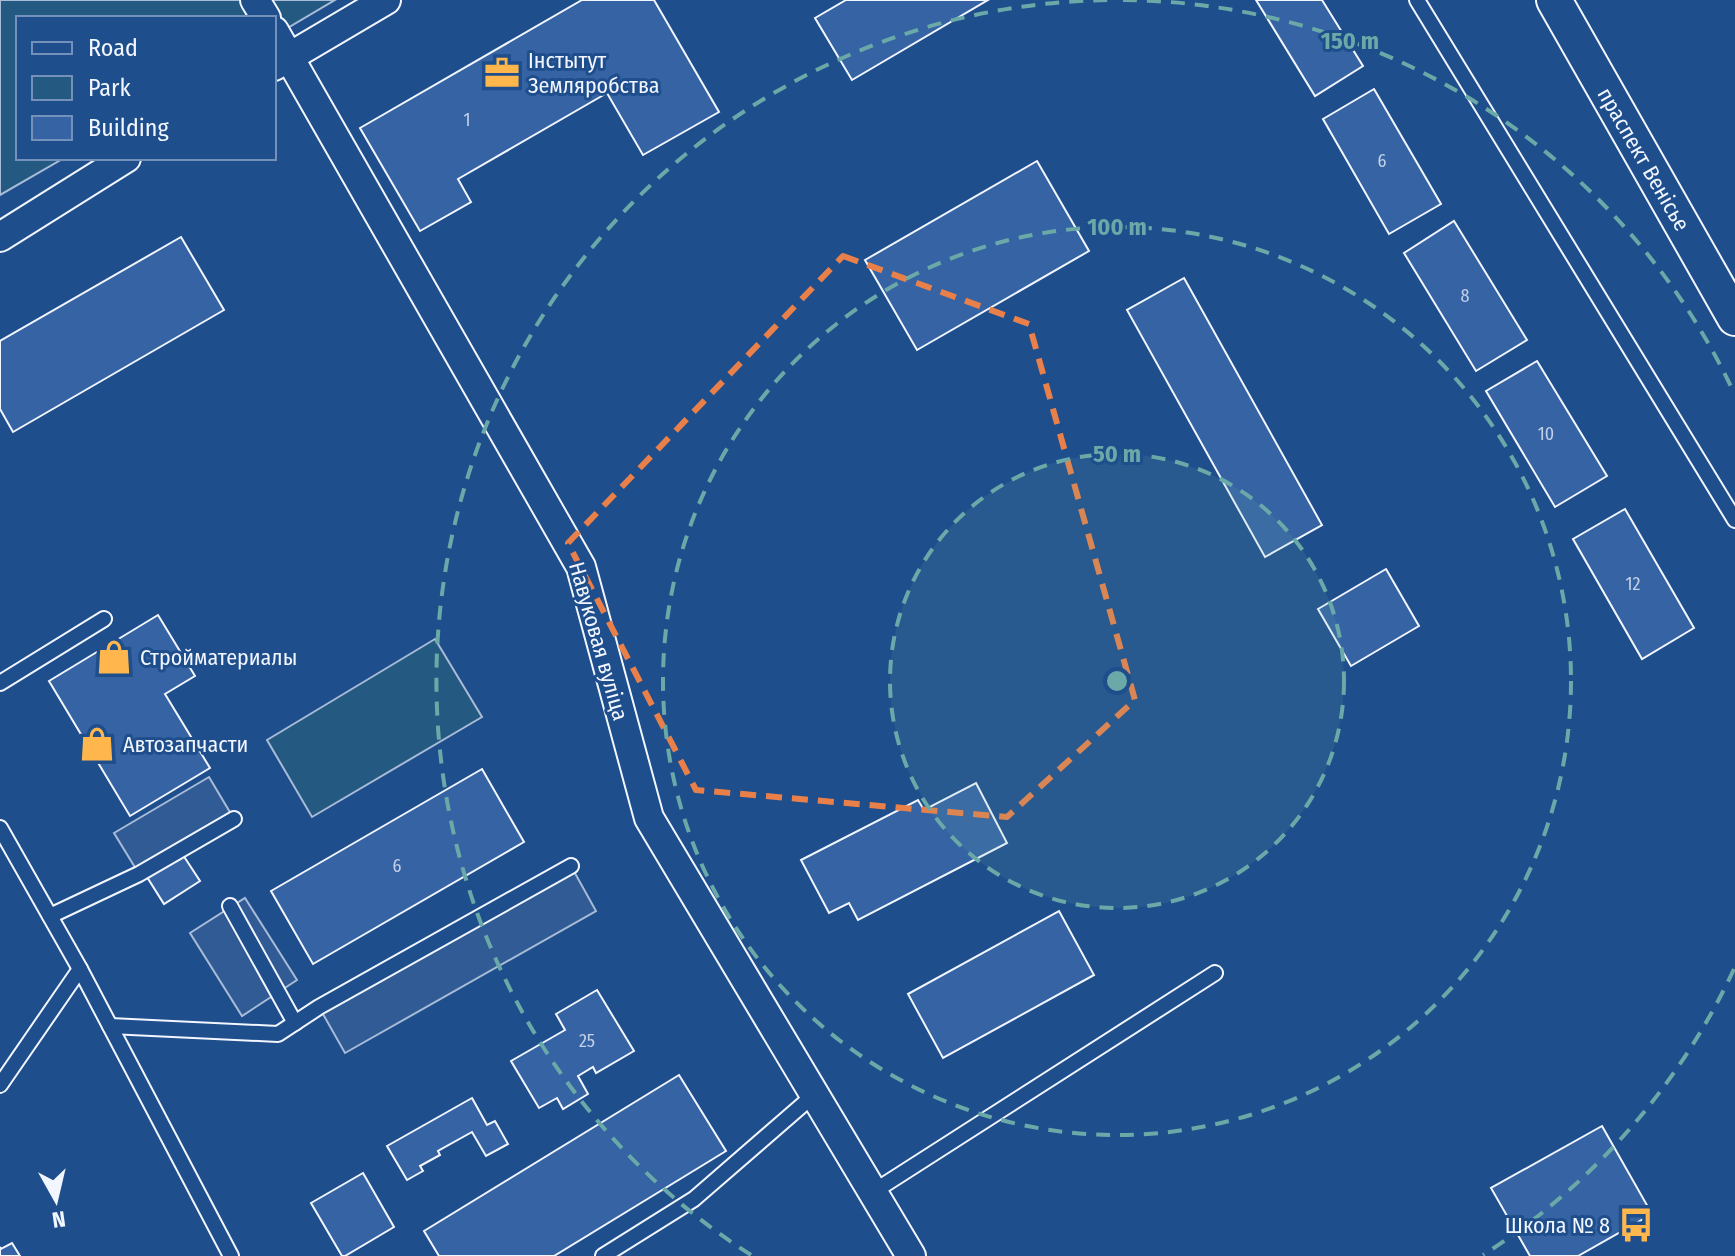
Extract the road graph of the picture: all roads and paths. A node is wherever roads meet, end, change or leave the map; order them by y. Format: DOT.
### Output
graph roads {
  1 [pos="386,0"];
  2 [pos="1417,0"];
  3 [pos="1554,0"];
  4 [pos="276,39"];
  5 [pos="282,62"];
  6 [pos="123,160"];
  7 [pos="0,237"];
  8 [pos="1735,318"];
  9 [pos="1735,520"];
  10 [pos="104,619"];
  11 [pos="0,683"];
  12 [pos="234,819"];
  13 [pos="0,828"];
  14 [pos="571,866"];
  15 [pos="230,906"];
  16 [pos="50,916"];
  17 [pos="80,969"];
  18 [pos="1215,973"];
  19 [pos="295,1023"];
  20 [pos="110,1026"];
  21 [pos="0,1085"];
  22 [pos="815,1094"];
  23 [pos="873,1192"];
  24 [pos="231,1256"];
  25 [pos="603,1256"];
  26 [pos="911,1256"];
  1 -- 5 [label="street"];
  2 -- 9 [label="lane"];
  3 -- 8 [label="street, праспект Венісье"];
  4 -- 5 [label="street, Навуковая вуліца"];
  5 -- 22 [label="street, Навуковая вуліца"];
  6 -- 7 [label="street"];
  10 -- 11 [label="lane"];
  12 -- 16 [label="lane"];
  13 -- 16 [label="lane"];
  14 -- 19 [label="lane"];
  15 -- 19 [label="lane"];
  16 -- 17 [label="lane"];
  17 -- 20 [label="lane"];
  17 -- 21 [label="lane"];
  18 -- 23 [label="lane"];
  19 -- 20 [label="lane"];
  20 -- 24 [label="lane"];
  22 -- 23 [label="street, Навуковая вуліца"];
  22 -- 25 [label="lane"];
  23 -- 26 [label="street, Навуковая вуліца"];
}
